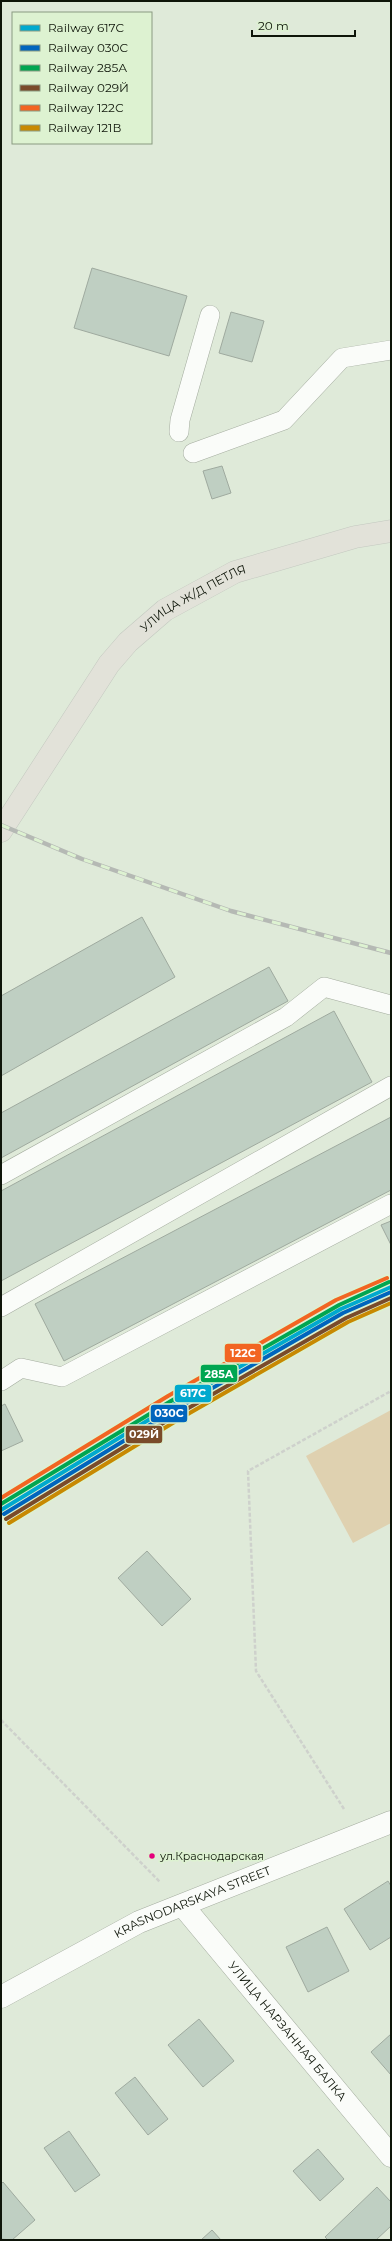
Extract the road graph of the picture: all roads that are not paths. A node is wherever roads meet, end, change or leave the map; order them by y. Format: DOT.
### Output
graph roads {
  1 [pos="210,314"];
  2 [pos="391,350"];
  3 [pos="178,432"];
  4 [pos="193,453"];
  5 [pos="391,531"];
  6 [pos="1,831"];
  7 [pos="391,1004"];
  8 [pos="391,1086"];
  9 [pos="1,1175"];
  10 [pos="391,1204"];
  11 [pos="1,1307"];
  12 [pos="1,1381"];
  13 [pos="391,1822"];
  14 [pos="183,1906"];
  15 [pos="1,1997"];
  16 [pos="391,2156"];
  1 -- 3 [label="lane"];
  2 -- 4 [label="lane"];
  5 -- 6 [label="main road, УЛИЦА Ж/Д ПЕТЛЯ"];
  7 -- 9 [label="lane"];
  8 -- 11 [label="lane"];
  10 -- 12 [label="lane"];
  13 -- 14 [label="street, KRASNODARSKAYA STREET"];
  14 -- 15 [label="street, KRASNODARSKAYA STREET"];
  14 -- 16 [label="street, УЛИЦА НАРЗАННАЯ БАЛКА"];
}
